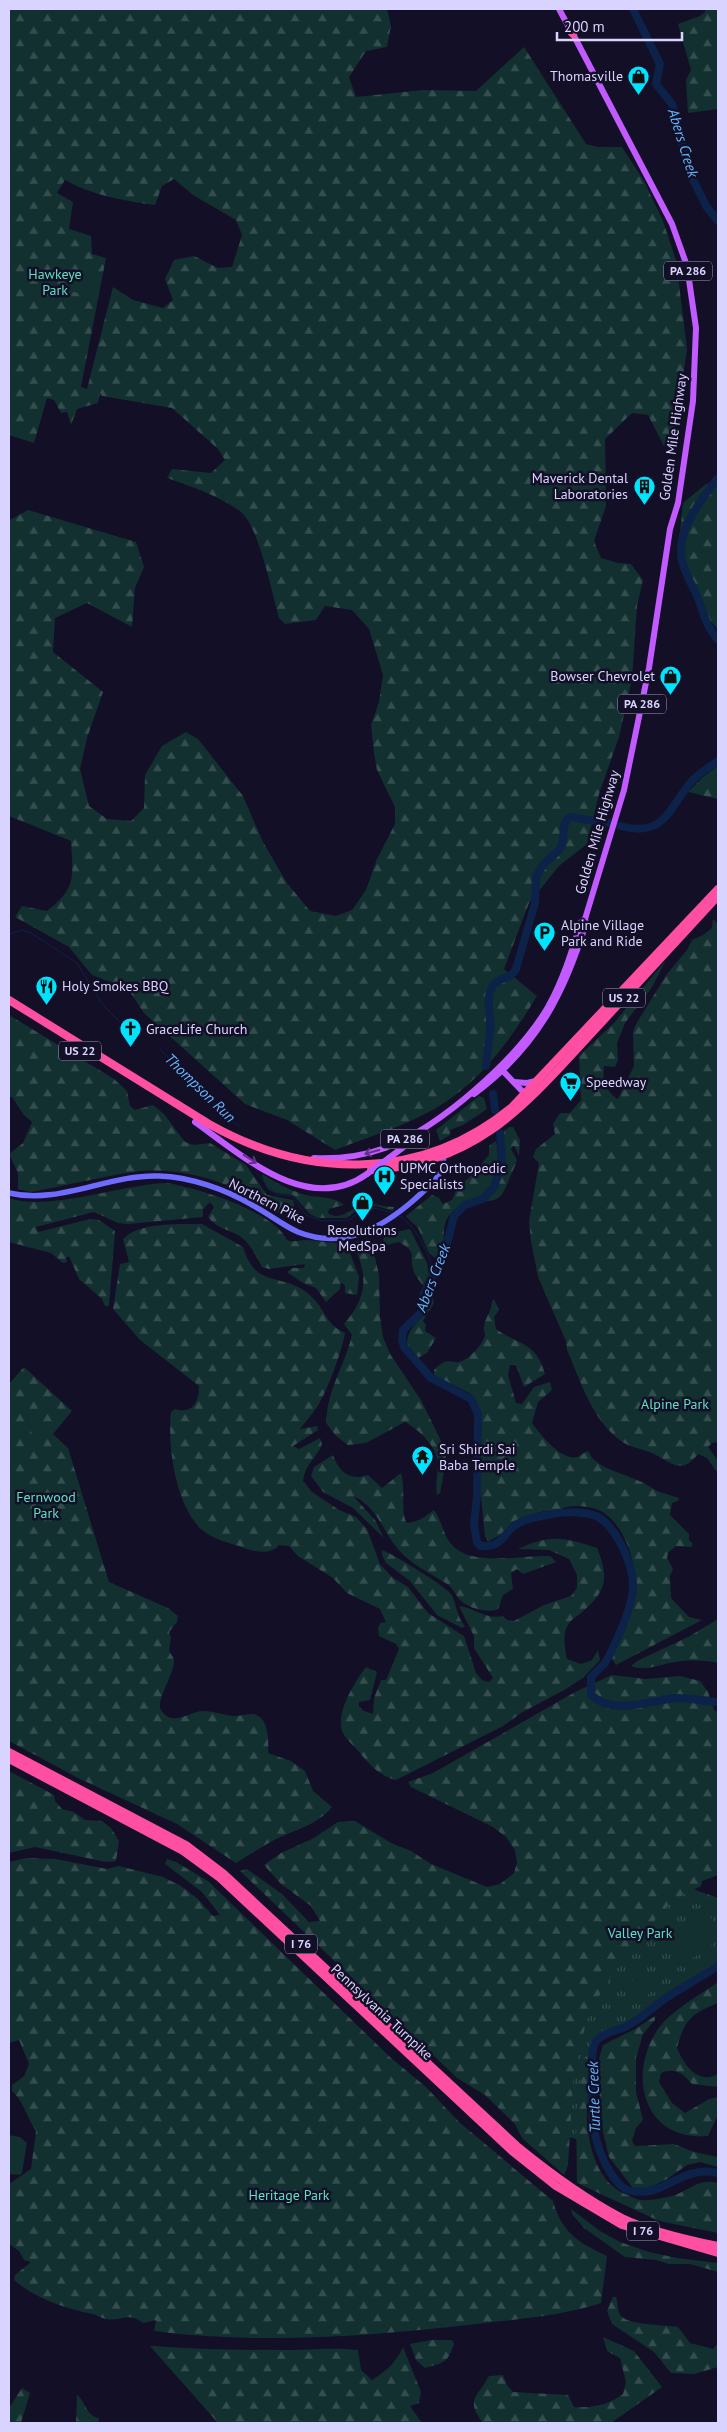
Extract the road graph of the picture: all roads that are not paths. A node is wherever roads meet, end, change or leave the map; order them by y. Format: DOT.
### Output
graph roads {
  1 [pos="559,9"];
  2 [pos="718,889"];
  3 [pos="718,896"];
  4 [pos="9,1000"];
  5 [pos="9,1006"];
  6 [pos="501,1069"];
  7 [pos="540,1079"];
  8 [pos="513,1082"];
  9 [pos="526,1094"];
  10 [pos="195,1122"];
  11 [pos="443,1152"];
  12 [pos="290,1157"];
  13 [pos="9,1193"];
  14 [pos="9,1752"];
  15 [pos="9,1759"];
  16 [pos="558,2183"];
  17 [pos="575,2194"];
  18 [pos="718,2246"];
  19 [pos="718,2254"];
  1 -- 6 [label="main road, Golden Mile Highway / PA 286"];
  2 -- 7 [label="highway, US 22"];
  3 -- 11 [label="highway, US 22"];
  4 -- 12 [label="highway, US 22"];
  5 -- 10 [label="highway, US 22"];
  6 -- 8 [label="main road"];
  10 -- 6 [label="main road, Golden Mile Highway / PA 286, one-way, bridge"];
  6 -- 12 [label="main road, Golden Mile Highway / PA 286, one-way"];
  7 -- 8 [label="main road"];
  7 -- 9 [label="highway, US 22"];
  8 -- 9 [label="main road"];
  9 -- 11 [label="highway, US 22"];
  10 -- 11 [label="highway, US 22"];
  11 -- 12 [label="highway, US 22"];
  11 -- 13 [label="main road, Northern Pike"];
  14 -- 16 [label="highway, Pennsylvania Turnpike / I 76"];
  15 -- 16 [label="highway, Pennsylvania Turnpike / I 76"];
  16 -- 17 [label="highway, Pennsylvania Turnpike / I 76"];
  17 -- 18 [label="highway, Pennsylvania Turnpike / I 76"];
  17 -- 19 [label="highway, Pennsylvania Turnpike / I 76"];
}
